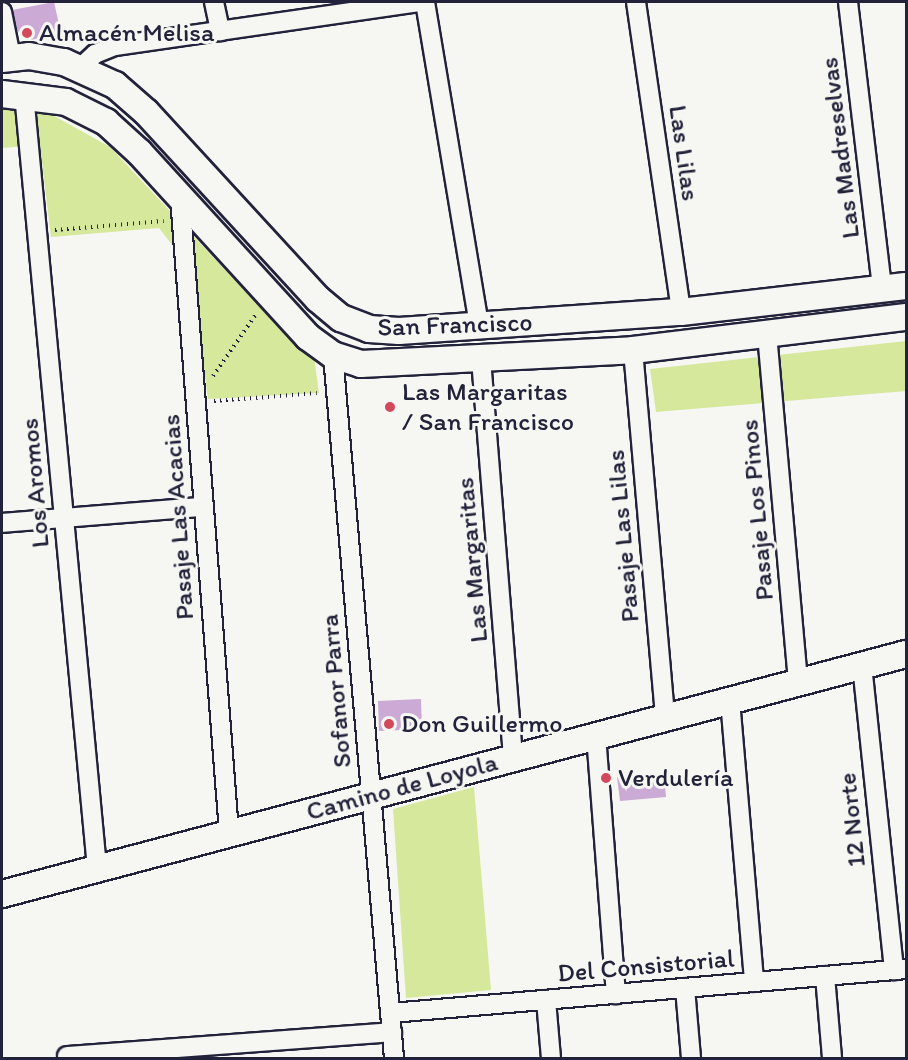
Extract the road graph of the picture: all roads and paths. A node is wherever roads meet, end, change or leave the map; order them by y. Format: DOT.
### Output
graph roads {
  1 [pos="214,2"];
  2 [pos="419,2"];
  3 [pos="425,2"];
  4 [pos="636,2"];
  5 [pos="848,2"];
  6 [pos="2,12"];
  7 [pos="220,31"];
  8 [pos="6,58"];
  9 [pos="81,67"];
  10 [pos="13,94"];
  11 [pos="180,208"];
  12 [pos="37,231"];
  13 [pos="894,287"];
  14 [pos="269,295"];
  15 [pos="681,312"];
  16 [pos="906,317"];
  17 [pos="479,325"];
  18 [pos="767,334"];
  19 [pos="633,350"];
  20 [pos="333,355"];
  21 [pos="481,359"];
  22 [pos="337,391"];
  23 [pos="195,403"];
  24 [pos="203,507"];
  25 [pos="64,518"];
  26 [pos="2,523"];
  27 [pos="906,654"];
  28 [pos="862,665"];
  29 [pos="798,682"];
  30 [pos="730,700"];
  31 [pos="665,717"];
  32 [pos="596,735"];
  33 [pos="513,757"];
  34 [pos="371,794"];
  35 [pos="229,833"];
  36 [pos="97,868"];
  37 [pos="2,894"];
  38 [pos="900,970"];
  39 [pos="825,976"];
  40 [pos="754,982"];
  41 [pos="685,988"];
  42 [pos="616,994"];
  43 [pos="546,1000"];
  44 [pos="391,1013"];
  45 [pos="392,1032"];
  46 [pos="67,1056"];
  47 [pos="394,1059"];
  48 [pos="551,1059"];
  49 [pos="691,1059"];
  50 [pos="832,1059"];
  1 -- 7 [label="street"];
  2 -- 7 [label="street"];
  3 -- 17 [label="street"];
  4 -- 15 [label="street, Las Lilas"];
  5 -- 13 [label="street, Las Madreselvas"];
  6 -- 8 [label="street"];
  7 -- 9 [label="street"];
  8 -- 9 [label="main road, San Francisco"];
  9 -- 17 [label="main road, San Francisco"];
  10 -- 11 [label="main road, San Francisco"];
  10 -- 12 [label="street, Los Aromos"];
  11 -- 12 [label="path"];
  11 -- 14 [label="main road, San Francisco"];
  11 -- 23 [label="street, Pasaje Las Acacias"];
  12 -- 25 [label="street, Los Aromos"];
  13 -- 15 [label="main road, San Francisco"];
  14 -- 20 [label="main road, San Francisco"];
  14 -- 23 [label="path"];
  15 -- 17 [label="main road, San Francisco"];
  16 -- 18 [label="main road, San Francisco"];
  18 -- 19 [label="main road, San Francisco"];
  18 -- 29 [label="street, Pasaje Los Pinos"];
  19 -- 21 [label="main road, San Francisco"];
  19 -- 31 [label="street, Pasaje Las Lilas"];
  20 -- 21 [label="main road, San Francisco"];
  20 -- 22 [label="street, Sofanor Parra"];
  21 -- 33 [label="street, Las Margaritas"];
  22 -- 23 [label="path"];
  22 -- 34 [label="street, Sofanor Parra"];
  23 -- 24 [label="street, Pasaje Las Acacias"];
  24 -- 25 [label="street"];
  24 -- 35 [label="street, Pasaje Las Acacias"];
  25 -- 26 [label="street"];
  25 -- 36 [label="street, Los Aromos"];
  27 -- 28 [label="main road, Camino de Loyola"];
  28 -- 29 [label="main road, Camino de Loyola"];
  28 -- 38 [label="street, 12 Norte"];
  29 -- 30 [label="main road, Camino de Loyola"];
  30 -- 31 [label="main road, Camino de Loyola"];
  30 -- 40 [label="street"];
  31 -- 32 [label="main road, Camino de Loyola"];
  32 -- 33 [label="main road, Camino de Loyola"];
  32 -- 42 [label="street"];
  33 -- 34 [label="main road, Camino de Loyola"];
  34 -- 35 [label="main road, Camino de Loyola"];
  34 -- 44 [label="street, Sofanor Parra"];
  35 -- 36 [label="main road, Camino de Loyola"];
  36 -- 37 [label="main road, Camino de Loyola"];
  38 -- 39 [label="street, Del Consistorial"];
  39 -- 40 [label="street, Del Consistorial"];
  39 -- 50 [label="street"];
  40 -- 41 [label="street, Del Consistorial"];
  41 -- 42 [label="street, Del Consistorial"];
  41 -- 49 [label="street"];
  42 -- 43 [label="street, Del Consistorial"];
  43 -- 44 [label="street, Del Consistorial"];
  43 -- 48 [label="street"];
  44 -- 45 [label="street, Sofanor Parra"];
  45 -- 46 [label="street"];
  45 -- 47 [label="street, Sofanor Parra"];
}
